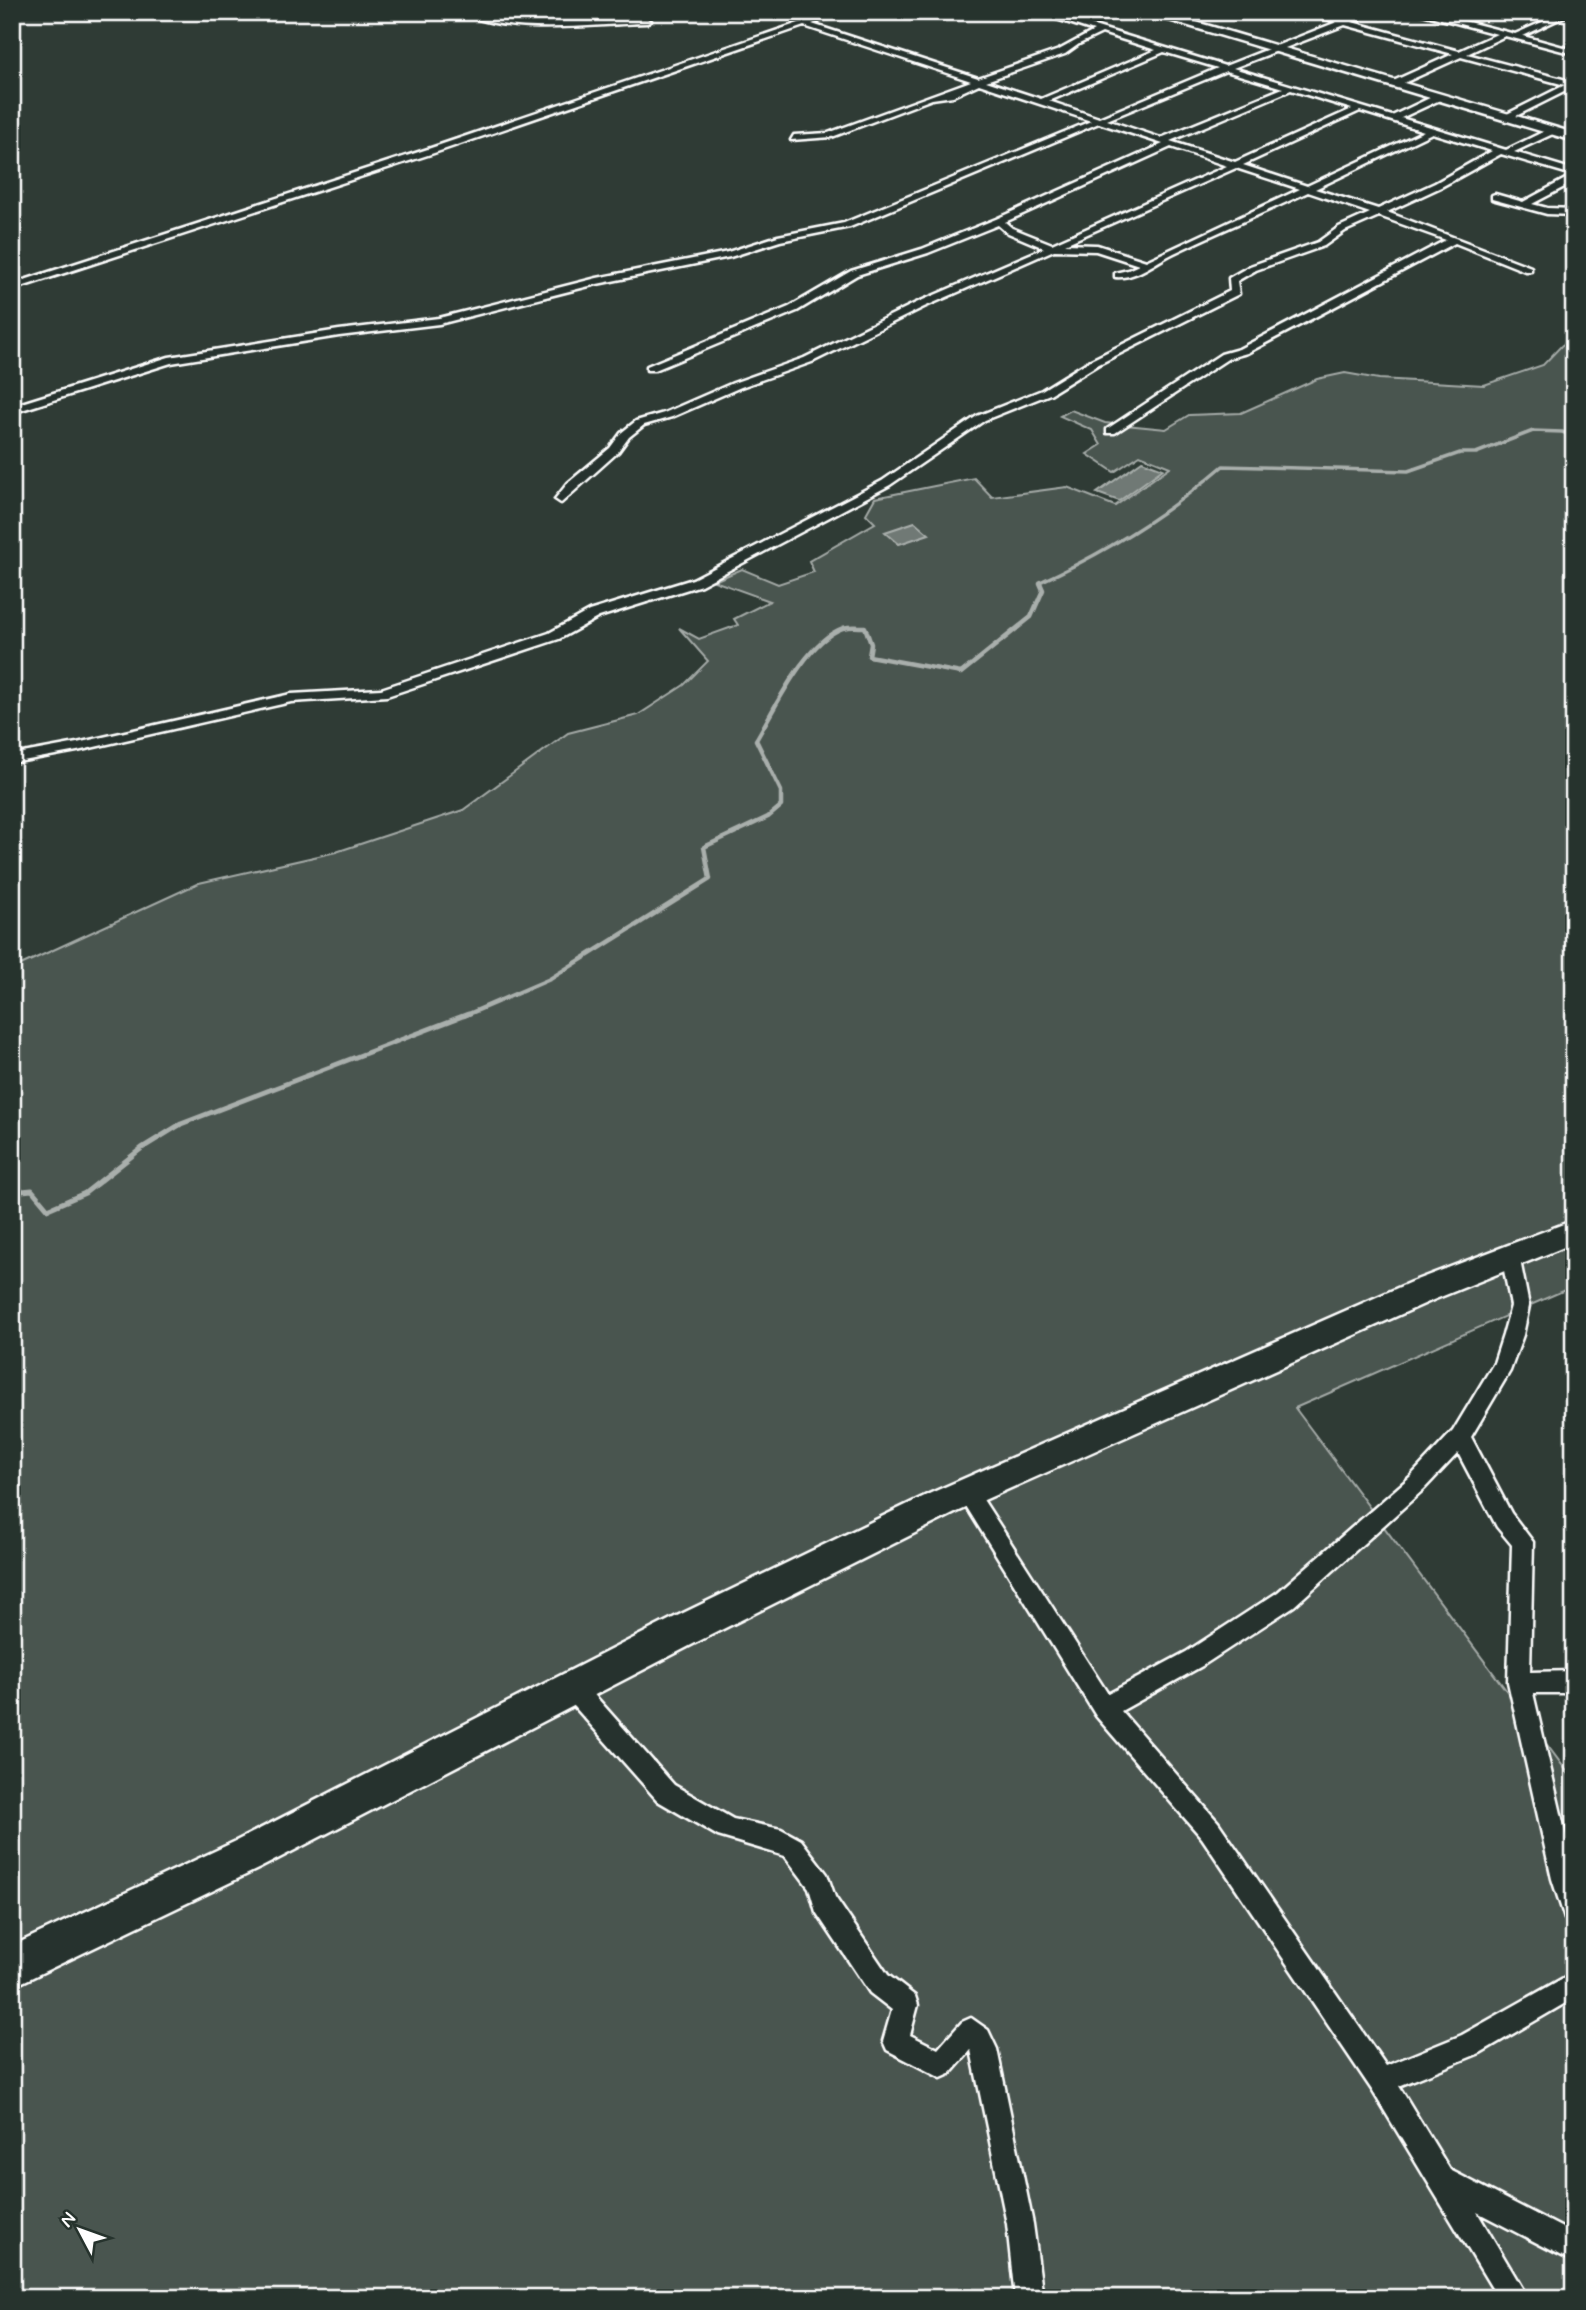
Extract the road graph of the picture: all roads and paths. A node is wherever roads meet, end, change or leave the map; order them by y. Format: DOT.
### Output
graph roads {
  1 [pos="466,12"];
  2 [pos="486,12"];
  3 [pos="839,12"];
  4 [pos="1039,12"];
  5 [pos="1148,12"];
  6 [pos="1308,12"];
  7 [pos="1372,12"];
  8 [pos="1419,12"];
  9 [pos="1572,12"];
  10 [pos="475,15"];
  11 [pos="647,21"];
  12 [pos="1344,23"];
  13 [pos="804,24"];
  14 [pos="1101,31"];
  15 [pos="1504,34"];
  16 [pos="1515,37"];
  17 [pos="1164,49"];
  18 [pos="1272,49"];
  19 [pos="1574,51"];
  20 [pos="1458,55"];
  21 [pos="1227,70"];
  22 [pos="981,82"];
  23 [pos="1394,83"];
  24 [pos="1573,85"];
  25 [pos="1290,88"];
  26 [pos="1440,97"];
  27 [pos="1041,102"];
  28 [pos="1360,108"];
  29 [pos="1508,117"];
  30 [pos="1394,118"];
  31 [pos="1098,120"];
  32 [pos="1432,130"];
  33 [pos="1552,131"];
  34 [pos="1574,137"];
  35 [pos="794,138"];
  36 [pos="1166,143"];
  37 [pos="1504,151"];
  38 [pos="1233,166"];
  39 [pos="1574,175"];
  40 [pos="1308,190"];
  41 [pos="1495,197"];
  42 [pos="1524,205"];
  43 [pos="1574,212"];
  44 [pos="1379,214"];
  45 [pos="999,221"];
  46 [pos="1455,239"];
  47 [pos="1051,247"];
  48 [pos="1147,264"];
  49 [pos="1528,269"];
  50 [pos="1118,275"];
  51 [pos="12,287"];
  52 [pos="652,368"];
  53 [pos="12,410"];
  54 [pos="1111,431"];
  55 [pos="561,499"];
  56 [pos="12,759"];
  57 [pos="1574,1231"];
  58 [pos="1510,1255"];
  59 [pos="1460,1437"];
  60 [pos="968,1493"];
  61 [pos="1519,1682"];
  62 [pos="1574,1682"];
  63 [pos="574,1689"];
  64 [pos="1104,1709"];
  65 [pos="1574,1910"];
  66 [pos="12,1967"];
  67 [pos="1574,1984"];
  68 [pos="1381,2081"];
  69 [pos="1441,2179"];
  70 [pos="1574,2249"];
  71 [pos="1029,2298"];
  72 [pos="1514,2298"];
  1 -- 10 [label="street"];
  2 -- 10 [label="street"];
  3 -- 13 [label="street"];
  4 -- 14 [label="street"];
  5 -- 18 [label="main road"];
  6 -- 12 [label="street"];
  7 -- 12 [label="street"];
  8 -- 15 [label="street"];
  9 -- 16 [label="street"];
  10 -- 11 [label="street"];
  12 -- 18 [label="street"];
  12 -- 20 [label="street"];
  13 -- 22 [label="street"];
  13 -- 51 [label="street"];
  14 -- 17 [label="street"];
  14 -- 22 [label="street"];
  15 -- 16 [label="street"];
  15 -- 20 [label="street"];
  16 -- 19 [label="street"];
  17 -- 21 [label="street"];
  17 -- 27 [label="street"];
  18 -- 21 [label="street"];
  18 -- 23 [label="main road"];
  20 -- 23 [label="street"];
  20 -- 24 [label="street"];
  21 -- 25 [label="street"];
  21 -- 31 [label="street"];
  22 -- 27 [label="street"];
  22 -- 35 [label="street"];
  23 -- 26 [label="main road"];
  24 -- 29 [label="street"];
  25 -- 28 [label="street"];
  25 -- 36 [label="street"];
  26 -- 29 [label="main road"];
  26 -- 30 [label="street"];
  27 -- 31 [label="street"];
  28 -- 30 [label="street"];
  28 -- 38 [label="street"];
  29 -- 33 [label="main road"];
  30 -- 32 [label="street"];
  31 -- 36 [label="street"];
  31 -- 53 [label="street"];
  32 -- 37 [label="street"];
  32 -- 40 [label="street"];
  33 -- 34 [label="main road"];
  33 -- 37 [label="street"];
  36 -- 38 [label="street"];
  36 -- 45 [label="street"];
  37 -- 39 [label="street"];
  37 -- 44 [label="street"];
  38 -- 40 [label="street"];
  38 -- 47 [label="street"];
  39 -- 42 [label="street"];
  40 -- 44 [label="street"];
  40 -- 48 [label="street"];
  41 -- 42 [label="street"];
  42 -- 43 [label="street"];
  44 -- 46 [label="street"];
  44 -- 56 [label="street"];
  45 -- 47 [label="street"];
  45 -- 52 [label="street"];
  46 -- 49 [label="street"];
  46 -- 54 [label="street"];
  47 -- 48 [label="street"];
  47 -- 55 [label="street"];
  48 -- 50 [label="street"];
  57 -- 58 [label="main road"];
  58 -- 59 [label="street"];
  58 -- 60 [label="main road"];
  59 -- 61 [label="street"];
  59 -- 64 [label="street"];
  60 -- 63 [label="main road"];
  60 -- 64 [label="street"];
  61 -- 62 [label="street"];
  61 -- 65 [label="street"];
  63 -- 66 [label="main road"];
  63 -- 71 [label="street"];
  64 -- 68 [label="street"];
  67 -- 68 [label="street"];
  68 -- 69 [label="street"];
  69 -- 70 [label="street"];
  69 -- 72 [label="street"];
}
